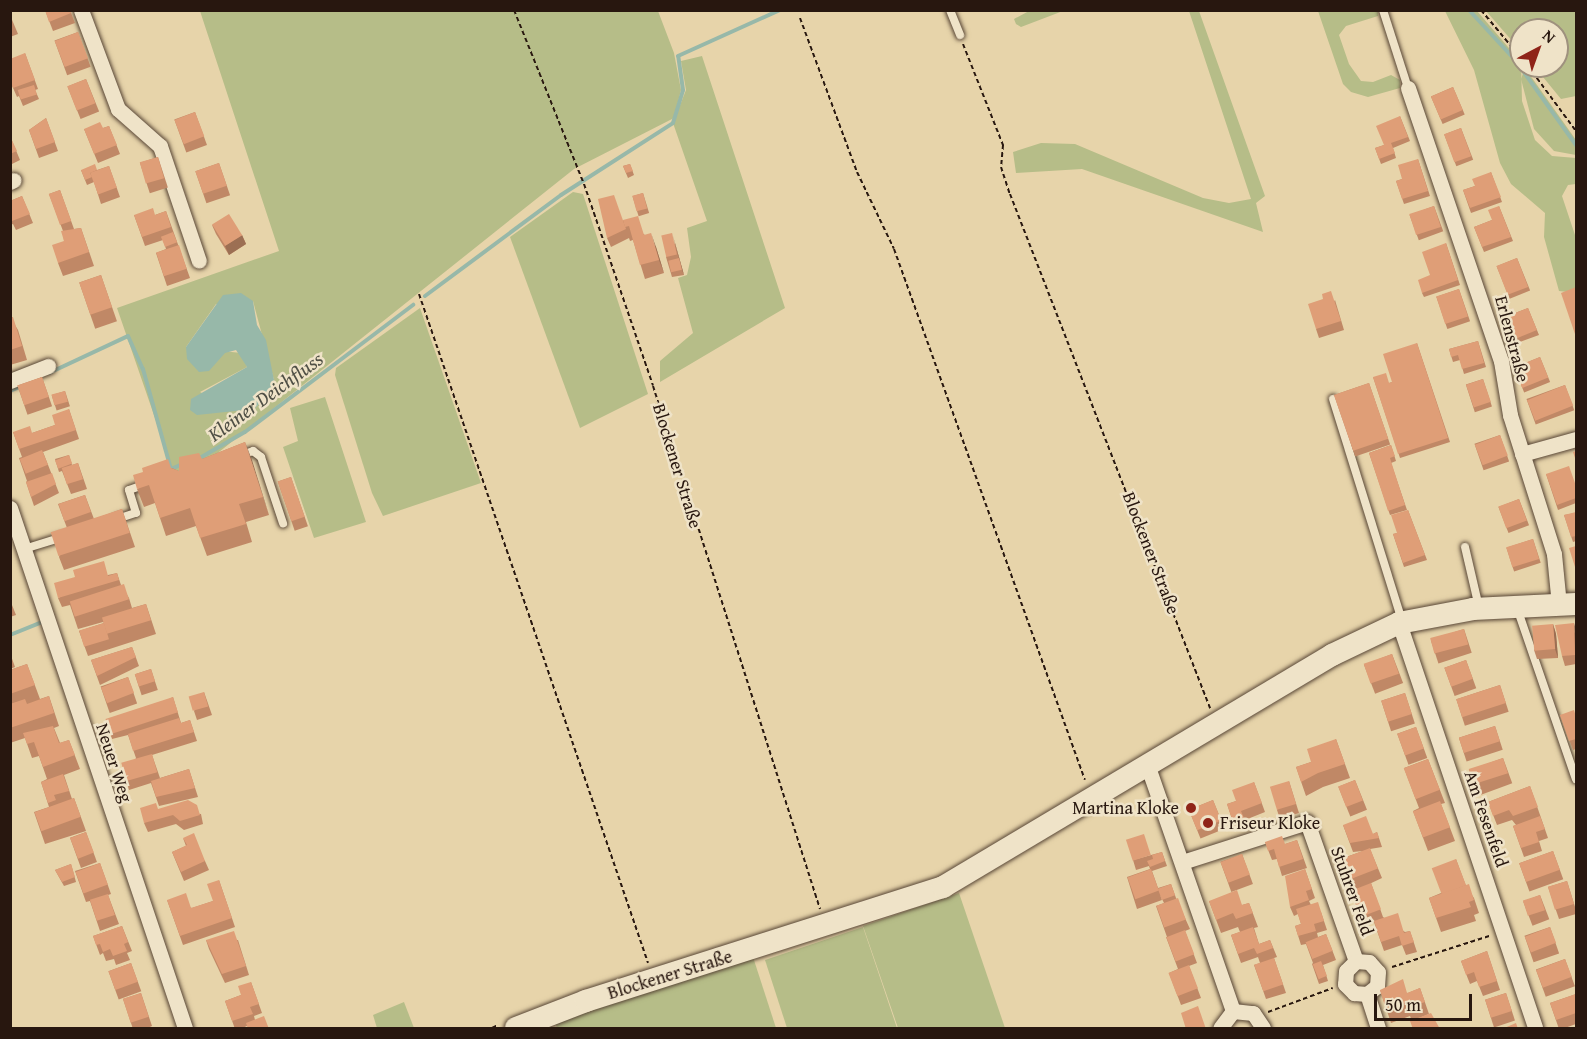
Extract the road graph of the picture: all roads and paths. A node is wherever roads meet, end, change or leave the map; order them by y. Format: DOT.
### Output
graph roads {
  1 [pos="81,10"];
  2 [pos="514,10"];
  3 [pos="950,10"];
  4 [pos="1383,10"];
  5 [pos="1481,10"];
  6 [pos="800,18"];
  7 [pos="960,34"];
  8 [pos="1509,43"];
  9 [pos="1537,78"];
  10 [pos="1408,88"];
  11 [pos="1576,132"];
  12 [pos="200,261"];
  13 [pos="419,294"];
  14 [pos="48,366"];
  15 [pos="10,381"];
  16 [pos="1333,399"];
  17 [pos="1576,439"];
  18 [pos="1522,454"];
  19 [pos="235,458"];
  20 [pos="161,479"];
  21 [pos="10,508"];
  22 [pos="283,523"];
  23 [pos="103,524"];
  24 [pos="69,535"];
  25 [pos="1465,547"];
  26 [pos="24,549"];
  27 [pos="1568,604"];
  28 [pos="1516,607"];
  29 [pos="1479,609"];
  30 [pos="1401,622"];
  31 [pos="1216,725"];
  32 [pos="1148,767"];
  33 [pos="1576,779"];
  34 [pos="1094,799"];
  35 [pos="1182,862"];
  36 [pos="825,926"];
  37 [pos="1503,931"];
  38 [pos="1356,961"];
  39 [pos="1378,972"];
  40 [pos="654,980"];
  41 [pos="1346,984"];
  42 [pos="1367,994"];
  43 [pos="1233,1011"];
  44 [pos="1260,1022"];
  45 [pos="185,1029"];
  46 [pos="516,1029"];
  47 [pos="1220,1029"];
  48 [pos="1378,1029"];
  49 [pos="1535,1029"];
  1 -- 12 [label="street"];
  2 -- 36 [label="path, Blockener Straße"];
  3 -- 7 [label="lane"];
  4 -- 10 [label="lane"];
  5 -- 8 [label="path"];
  6 -- 34 [label="path"];
  7 -- 31 [label="path, Blockener Straße"];
  9 -- 11 [label="path"];
  10 -- 18 [label="street, Erlenstraße"];
  13 -- 40 [label="path"];
  14 -- 15 [label="street"];
  16 -- 30 [label="lane"];
  17 -- 18 [label="street"];
  18 -- 27 [label="street, Erlenstraße"];
  19 -- 22 [label="lane"];
  20 -- 23 [label="lane"];
  21 -- 26 [label="street, Neuer Weg"];
  24 -- 26 [label="lane"];
  25 -- 29 [label="lane"];
  26 -- 45 [label="street, Neuer Weg"];
  27 -- 28 [label="street, Blockener Straße"];
  28 -- 29 [label="street, Blockener Straße"];
  28 -- 33 [label="lane"];
  29 -- 30 [label="street, Blockener Straße"];
  30 -- 31 [label="street, Blockener Straße"];
  30 -- 37 [label="street, Am Fesenfeld"];
  31 -- 32 [label="street, Blockener Straße"];
  32 -- 34 [label="street, Blockener Straße"];
  32 -- 35 [label="street"];
  34 -- 36 [label="street, Blockener Straße"];
  35 -- 38 [label="street, Stuhrer Feld"];
  35 -- 43 [label="street"];
  36 -- 40 [label="street, Blockener Straße"];
  37 -- 39 [label="path"];
  37 -- 49 [label="street, Am Fesenfeld"];
  38 -- 39 [label="street, Stuhrer Feld"];
  38 -- 41 [label="street, Stuhrer Feld"];
  39 -- 42 [label="street"];
  40 -- 46 [label="street, Blockener Straße"];
  41 -- 42 [label="street"];
  41 -- 44 [label="path"];
  42 -- 48 [label="street"];
  43 -- 44 [label="street"];
  43 -- 47 [label="street"];
}
